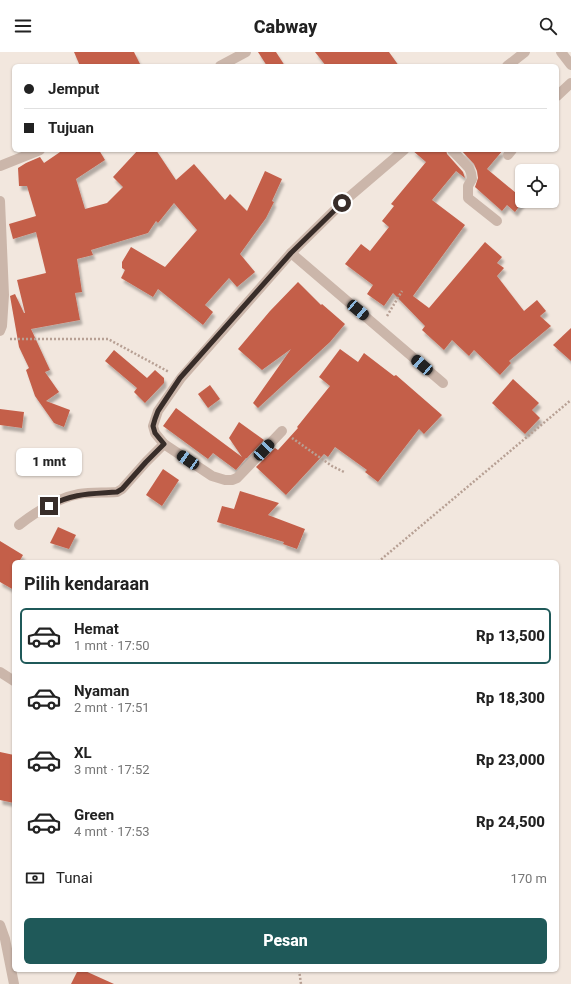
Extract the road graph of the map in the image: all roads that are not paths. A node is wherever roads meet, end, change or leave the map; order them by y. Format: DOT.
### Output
graph roads {
  1 [pos="246,52"];
  2 [pos="525,52"];
  3 [pos="561,52"];
  4 [pos="224,64"];
  5 [pos="510,64"];
  6 [pos="571,65"];
  7 [pos="571,83"];
  8 [pos="559,94"];
  9 [pos="35,152"];
  10 [pos="402,152"];
  11 [pos="454,152"];
  12 [pos="0,166"];
  13 [pos="0,201"];
  14 [pos="497,221"];
  15 [pos="291,253"];
  16 [pos="1,268"];
  17 [pos="0,331"];
  18 [pos="443,383"];
  19 [pos="282,431"];
  20 [pos="164,444"];
  21 [pos="19,525"];
  22 [pos="0,672"];
  23 [pos="12,680"];
  24 [pos="0,925"];
  25 [pos="14,984"];
  1 -- 4 [label="street"];
  2 -- 5 [label="street"];
  3 -- 6 [label="street"];
  7 -- 8 [label="street"];
  9 -- 12 [label="street"];
  10 -- 15 [label="street"];
  11 -- 14 [label="street"];
  13 -- 16 [label="street"];
  15 -- 18 [label="street"];
  15 -- 20 [label="street"];
  16 -- 17 [label="street"];
  19 -- 20 [label="street"];
  20 -- 21 [label="street"];
  22 -- 23 [label="street"];
  24 -- 25 [label="street"];
}
